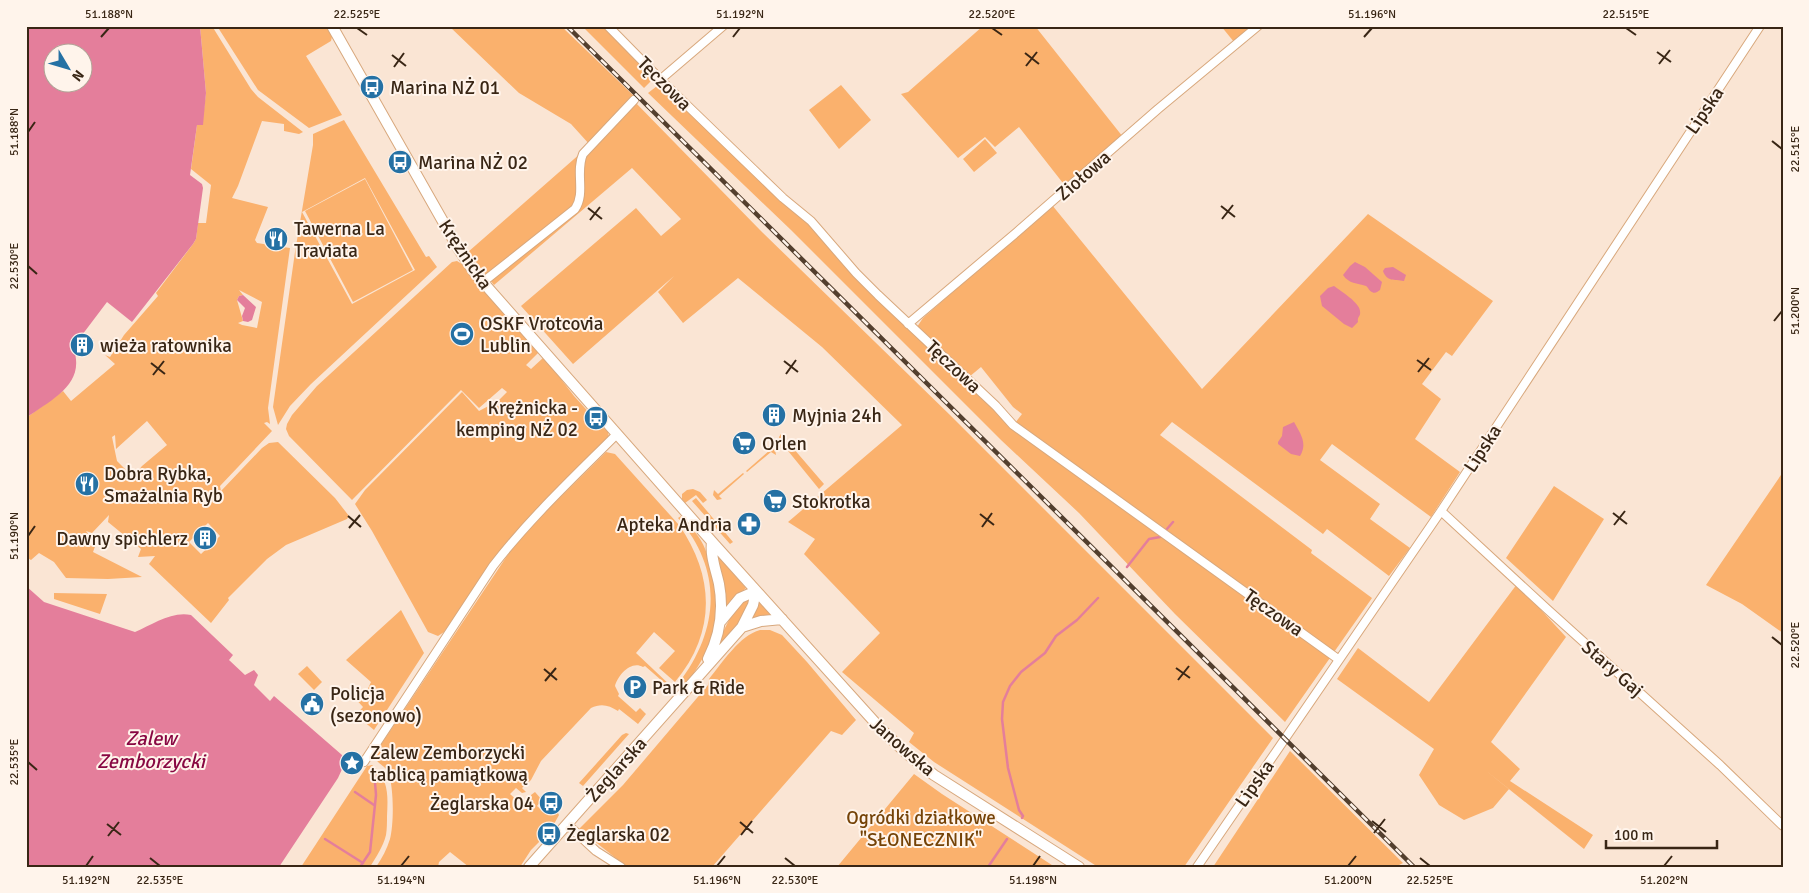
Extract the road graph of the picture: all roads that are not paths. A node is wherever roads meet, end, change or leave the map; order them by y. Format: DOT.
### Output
graph roads {
  1 [pos="332,26"];
  2 [pos="608,26"];
  3 [pos="723,26"];
  4 [pos="1258,26"];
  5 [pos="1760,26"];
  6 [pos="661,79"];
  7 [pos="634,100"];
  8 [pos="483,282"];
  9 [pos="908,324"];
  10 [pos="617,434"];
  11 [pos="1441,511"];
  12 [pos="712,542"];
  13 [pos="756,591"];
  14 [pos="782,620"];
  15 [pos="721,621"];
  16 [pos="742,627"];
  17 [pos="1338,659"];
  18 [pos="701,671"];
  19 [pos="364,762"];
  20 [pos="567,824"];
  21 [pos="1783,826"];
  22 [pos="529,867"];
  23 [pos="621,867"];
  24 [pos="1079,867"];
  25 [pos="1198,867"];
  1 -- 8 [label="street, Krężnicka"];
  2 -- 6 [label="street, Tęczowa"];
  3 -- 6 [label="street"];
  4 -- 9 [label="street, Ziołowa"];
  5 -- 11 [label="street, Lipska"];
  6 -- 9 [label="street, Tęczowa"];
  7 -- 8 [label="street"];
  8 -- 10 [label="street, Krężnicka"];
  9 -- 17 [label="street, Tęczowa"];
  10 -- 12 [label="street, Krężnicka"];
  10 -- 19 [label="street"];
  11 -- 17 [label="street, Lipska"];
  11 -- 21 [label="street, Stary Gaj"];
  12 -- 13 [label="street, Krężnicka"];
  12 -- 15 [label="street, Żeglarska"];
  13 -- 14 [label="street, Janowska"];
  13 -- 15 [label="street, Żeglarska"];
  13 -- 16 [label="street, Żeglarska"];
  14 -- 16 [label="street"];
  14 -- 24 [label="street, Janowska"];
  15 -- 18 [label="street, Żeglarska"];
  16 -- 18 [label="street, Żeglarska"];
  17 -- 25 [label="street, Lipska"];
  18 -- 20 [label="street, Żeglarska"];
  20 -- 22 [label="street, Żeglarska"];
  20 -- 23 [label="street"];
}
